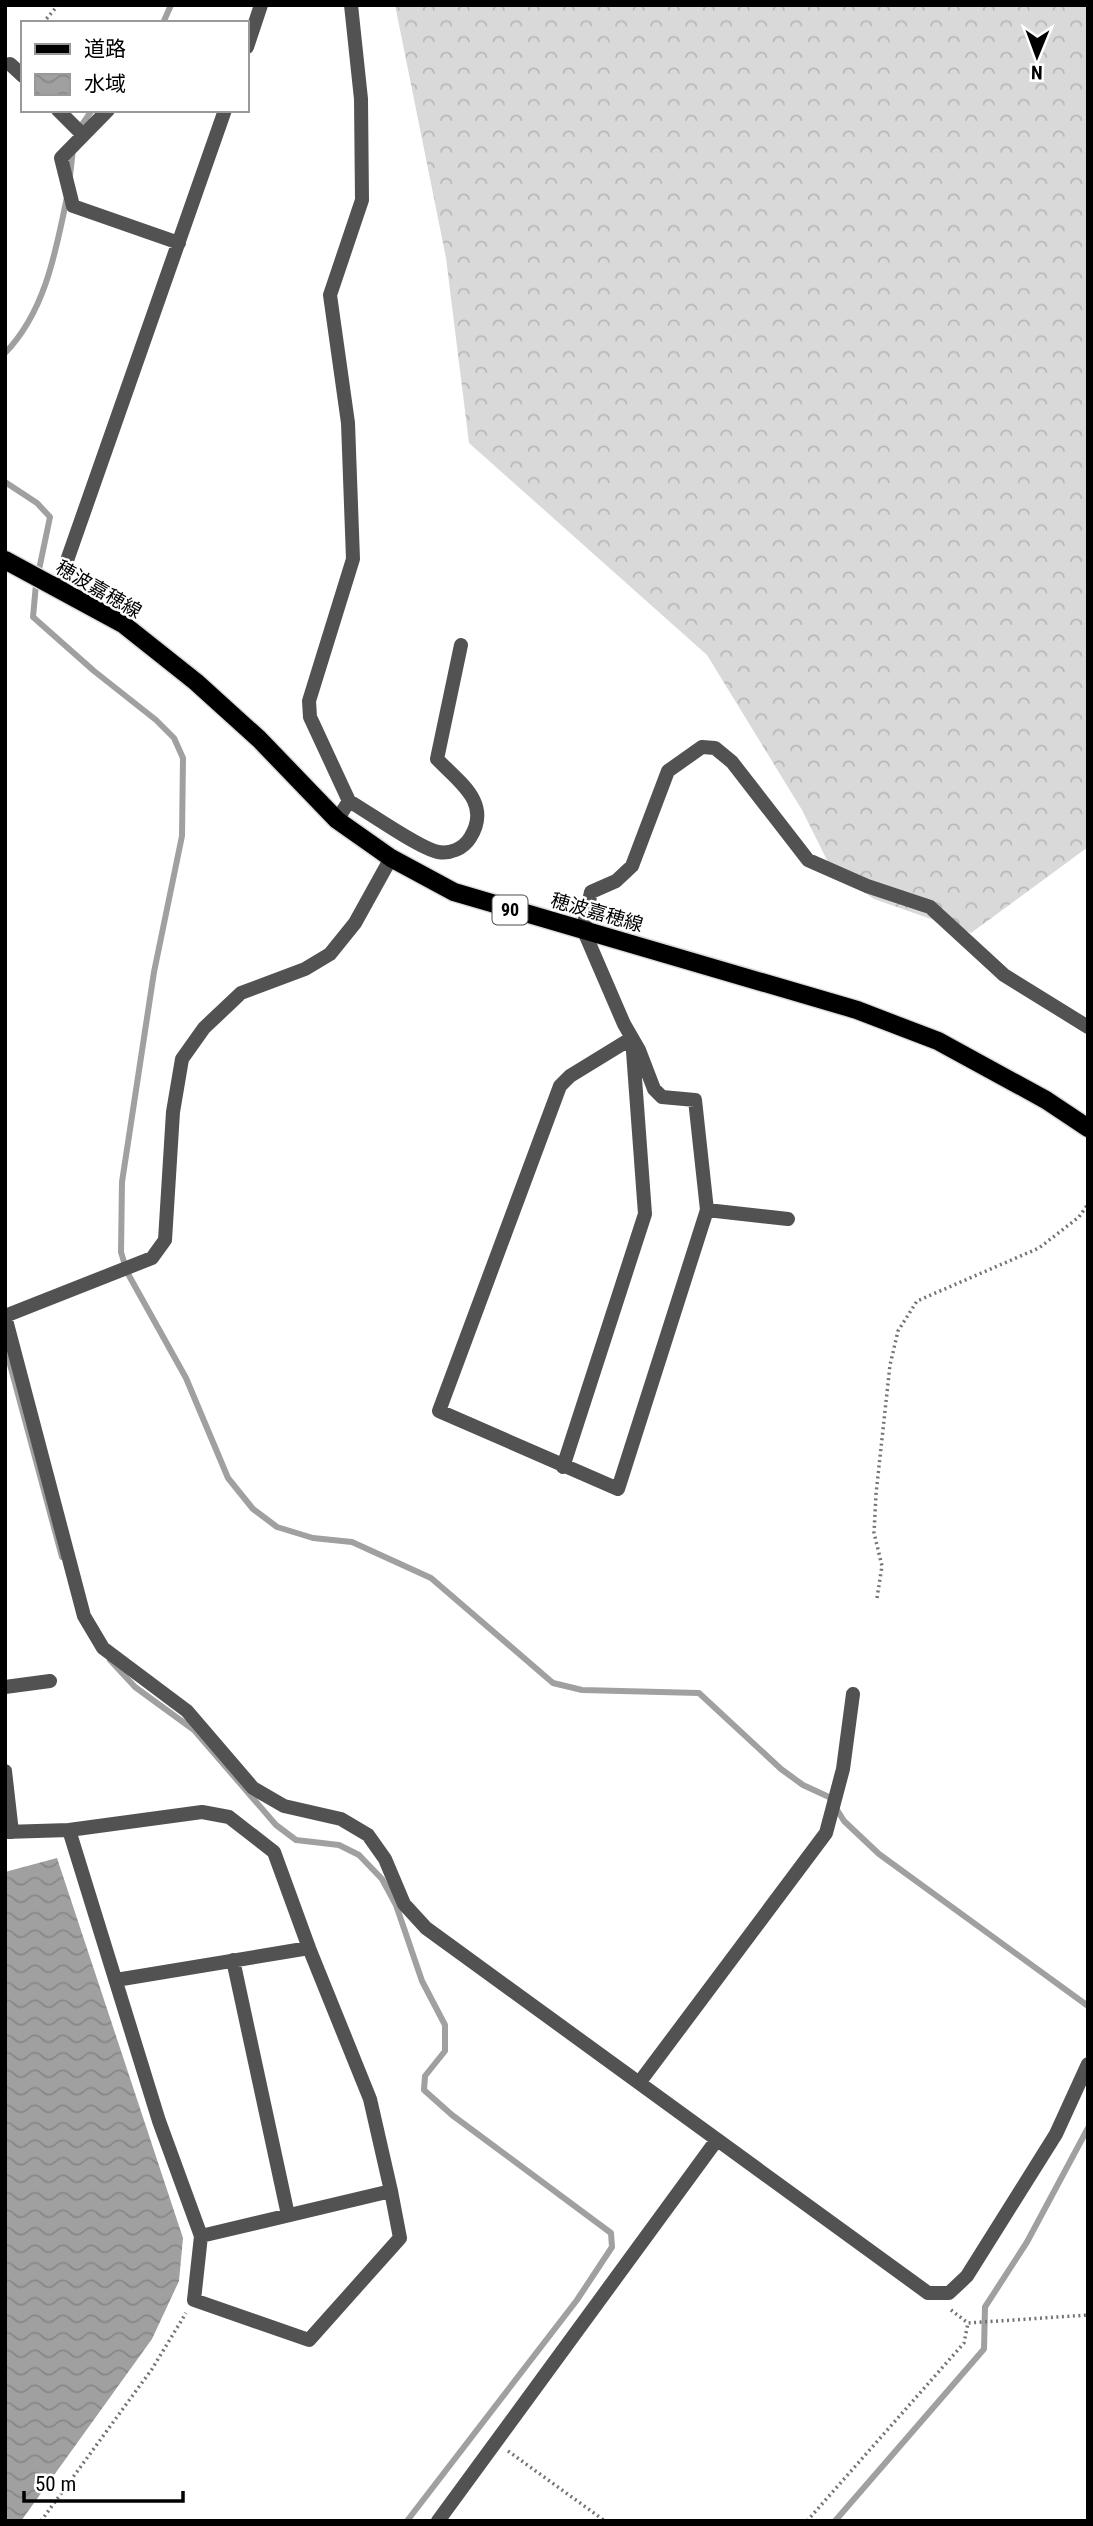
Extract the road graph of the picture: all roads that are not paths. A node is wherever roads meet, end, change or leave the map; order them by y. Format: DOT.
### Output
graph roads {
  1 [pos="261,5"];
  2 [pos="351,5"];
  3 [pos="248,44"];
  4 [pos="10,64"];
  5 [pos="21,74"];
  6 [pos="60,112"];
  7 [pos="106,112"];
  8 [pos="224,112"];
  9 [pos="83,135"];
  10 [pos="179,243"];
  11 [pos="5,560"];
  12 [pos="57,589"];
  13 [pos="461,645"];
  14 [pos="349,801"];
  15 [pos="337,820"];
  16 [pos="391,858"];
  17 [pos="583,929"];
  18 [pos="1088,1027"];
  19 [pos="632,1038"];
  20 [pos="1088,1128"];
  21 [pos="707,1210"];
  22 [pos="788,1219"];
  23 [pos="5,1316"];
  24 [pos="563,1467"];
  25 [pos="50,1681"];
  26 [pos="5,1687"];
  27 [pos="853,1694"];
  28 [pos="5,1771"];
  29 [pos="69,1830"];
  30 [pos="8,1832"];
  31 [pos="309,1948"];
  32 [pos="233,1961"];
  33 [pos="116,1980"];
  34 [pos="1088,2064"];
  35 [pos="639,2083"];
  36 [pos="716,2141"];
  37 [pos="391,2191"];
  38 [pos="288,2216"];
  39 [pos="201,2236"];
  40 [pos="438,2521"];
  1 -- 3 [label="street"];
  2 -- 14 [label="street"];
  4 -- 5 [label="street"];
  6 -- 9 [label="street"];
  7 -- 9 [label="street"];
  8 -- 10 [label="street"];
  9 -- 10 [label="street"];
  10 -- 12 [label="street"];
  11 -- 12 [label="main road, 穂波嘉穂線 / 90"];
  12 -- 15 [label="main road, 穂波嘉穂線 / 90"];
  13 -- 14 [label="street"];
  14 -- 15 [label="street"];
  15 -- 16 [label="main road, 穂波嘉穂線 / 90"];
  16 -- 17 [label="main road, 穂波嘉穂線 / 90"];
  16 -- 23 [label="street"];
  17 -- 18 [label="street"];
  17 -- 19 [label="street"];
  17 -- 20 [label="main road, 穂波嘉穂線 / 90"];
  19 -- 21 [label="street"];
  19 -- 24 [label="street"];
  19 -- 24 [label="street"];
  21 -- 22 [label="street"];
  21 -- 24 [label="street"];
  23 -- 35 [label="street"];
  25 -- 26 [label="street"];
  27 -- 35 [label="street"];
  28 -- 30 [label="street"];
  29 -- 30 [label="street"];
  29 -- 31 [label="street"];
  29 -- 33 [label="street"];
  31 -- 32 [label="street"];
  31 -- 37 [label="street"];
  32 -- 33 [label="street"];
  32 -- 38 [label="street"];
  33 -- 39 [label="street"];
  34 -- 36 [label="street"];
  35 -- 36 [label="street"];
  36 -- 40 [label="street"];
  37 -- 38 [label="street"];
  37 -- 39 [label="street"];
  38 -- 39 [label="street"];
}
